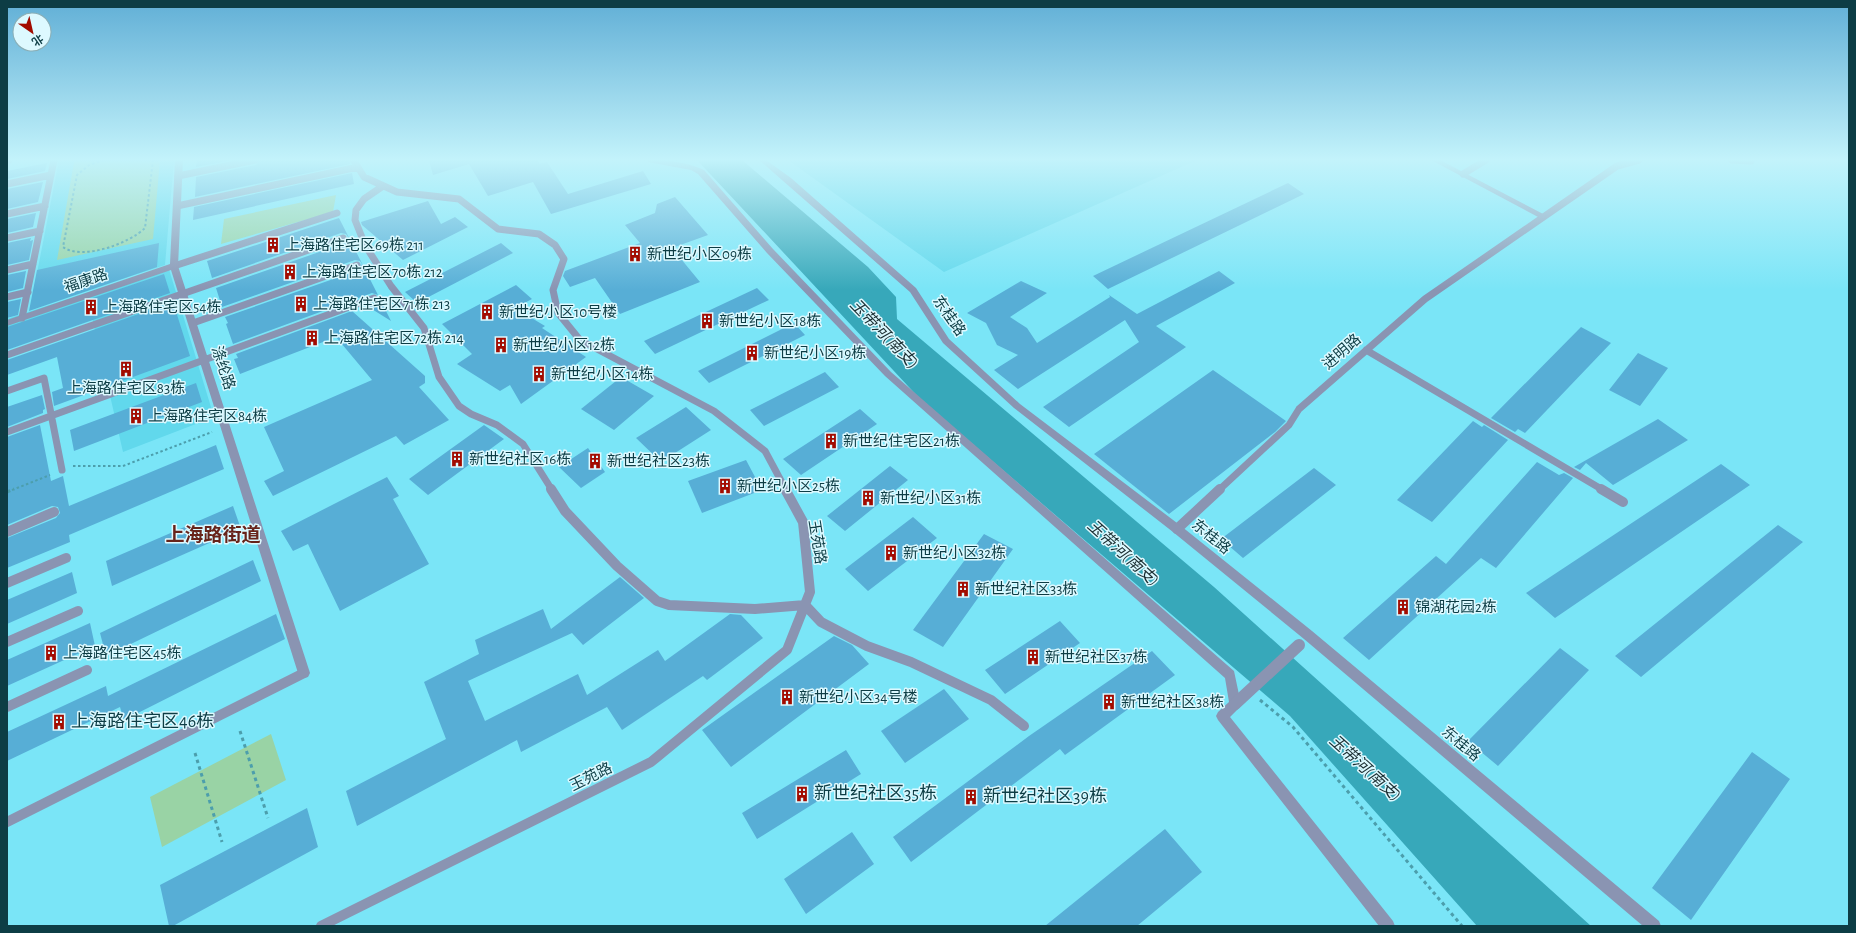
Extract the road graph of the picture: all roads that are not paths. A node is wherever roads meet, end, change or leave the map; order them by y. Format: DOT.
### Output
graph roads {
  1 [pos="186,204"];
  2 [pos="361,204"];
  3 [pos="465,204"];
  4 [pos="729,204"];
  5 [pos="815,204"];
  6 [pos="1519,204"];
  7 [pos="1561,204"];
  8 [pos="45,206"];
  9 [pos="176,206"];
  10 [pos="337,213"];
  11 [pos="7,214"];
  12 [pos="1543,216"];
  13 [pos="40,231"];
  14 [pos="7,238"];
  15 [pos="343,238"];
  16 [pos="33,264"];
  17 [pos="357,265"];
  18 [pos="174,266"];
  19 [pos="7,270"];
  20 [pos="28,292"];
  21 [pos="183,293"];
  22 [pos="7,297"];
  23 [pos="374,298"];
  24 [pos="22,318"];
  25 [pos="7,323"];
  26 [pos="193,323"];
  27 [pos="1366,350"];
  28 [pos="7,355"];
  29 [pos="204,360"];
  30 [pos="7,391"];
  31 [pos="51,416"];
  32 [pos="7,432"];
  33 [pos="62,470"];
  34 [pos="1623,502"];
  35 [pos="54,512"];
  36 [pos="1177,529"];
  37 [pos="7,532"];
  38 [pos="66,558"];
  39 [pos="7,583"];
  40 [pos="805,605"];
  41 [pos="78,612"];
  42 [pos="1308,635"];
  43 [pos="7,642"];
  44 [pos="87,670"];
  45 [pos="304,673"];
  46 [pos="1235,704"];
  47 [pos="7,708"];
  48 [pos="1024,726"];
  49 [pos="7,822"];
  50 [pos="325,925"];
  51 [pos="1388,926"];
  52 [pos="1654,926"];
  1 -- 9 [label="lane"];
  2 -- 40 [label="lane"];
  3 -- 40 [label="lane, 玉苑路"];
  4 -- 46 [label="street"];
  5 -- 36 [label="street, 东桂路"];
  6 -- 12 [label="street"];
  7 -- 12 [label="lane, 进明路"];
  8 -- 11 [label="lane"];
  8 -- 13 [label="lane"];
  9 -- 18 [label="street, 涤纶路"];
  10 -- 18 [label="lane"];
  12 -- 27 [label="lane, 进明路"];
  13 -- 14 [label="lane"];
  13 -- 16 [label="lane"];
  15 -- 21 [label="lane"];
  16 -- 19 [label="lane"];
  16 -- 20 [label="lane"];
  17 -- 26 [label="lane"];
  18 -- 21 [label="street, 涤纶路"];
  18 -- 24 [label="street, 福康路"];
  20 -- 22 [label="lane"];
  20 -- 24 [label="lane"];
  21 -- 26 [label="street, 涤纶路"];
  21 -- 28 [label="lane"];
  23 -- 29 [label="lane"];
  24 -- 25 [label="street, 福康路"];
  26 -- 29 [label="street, 涤纶路"];
  27 -- 34 [label="lane"];
  27 -- 36 [label="lane, 进明路"];
  29 -- 31 [label="lane"];
  29 -- 45 [label="street, 涤纶路"];
  30 -- 31 [label="lane"];
  31 -- 32 [label="lane"];
  31 -- 33 [label="lane"];
  35 -- 37 [label="lane"];
  36 -- 42 [label="street, 东桂路"];
  38 -- 39 [label="lane"];
  40 -- 48 [label="lane"];
  40 -- 50 [label="lane, 玉苑路"];
  41 -- 43 [label="lane"];
  42 -- 46 [label="street, bridge"];
  42 -- 52 [label="street, 东桂路"];
  44 -- 47 [label="lane"];
  45 -- 49 [label="lane"];
  46 -- 51 [label="street"];
}
